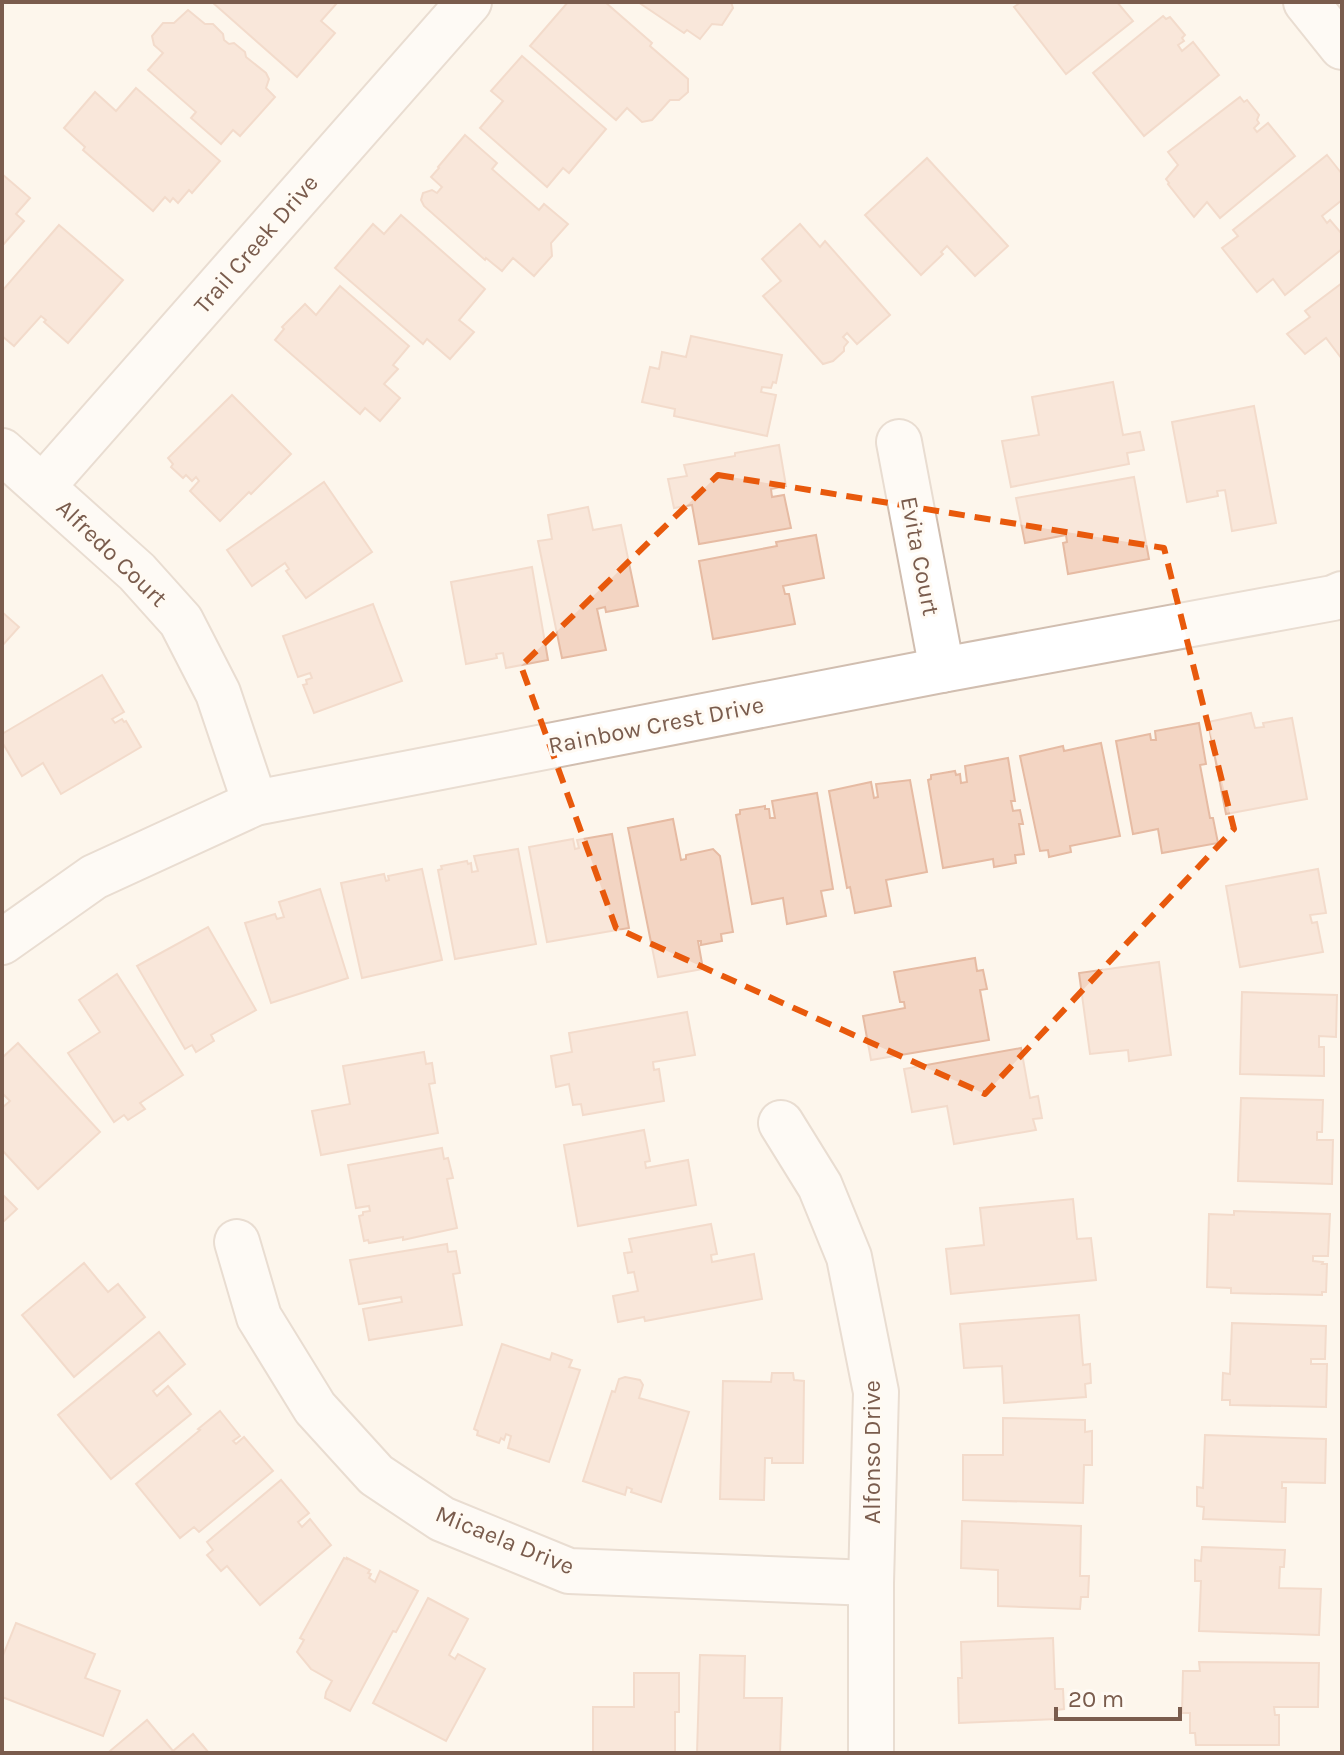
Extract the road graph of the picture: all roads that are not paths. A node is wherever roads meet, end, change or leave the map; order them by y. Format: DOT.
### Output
graph roads {
  1 [pos="469,2"];
  2 [pos="1306,2"];
  3 [pos="1342,47"];
  4 [pos="899,442"];
  5 [pos="2,451"];
  6 [pos="43,486"];
  7 [pos="1339,606"];
  8 [pos="942,670"];
  9 [pos="255,803"];
  10 [pos="2,942"];
  11 [pos="781,1123"];
  12 [pos="237,1242"];
  13 [pos="871,1583"];
  14 [pos="871,1753"];
  1 -- 6 [label="street, Trail Creek Drive"];
  2 -- 3 [label="street"];
  4 -- 8 [label="street, Evita Court"];
  5 -- 6 [label="street, Alfredo Court"];
  6 -- 9 [label="street, Alfredo Court"];
  7 -- 8 [label="street, Rainbow Crest Drive"];
  8 -- 9 [label="street, Rainbow Crest Drive"];
  9 -- 10 [label="street, Rainbow Crest Drive"];
  11 -- 13 [label="street, Alfonso Drive"];
  12 -- 13 [label="street, Micaela Drive"];
  13 -- 14 [label="street, Alfonso Drive"];
}
